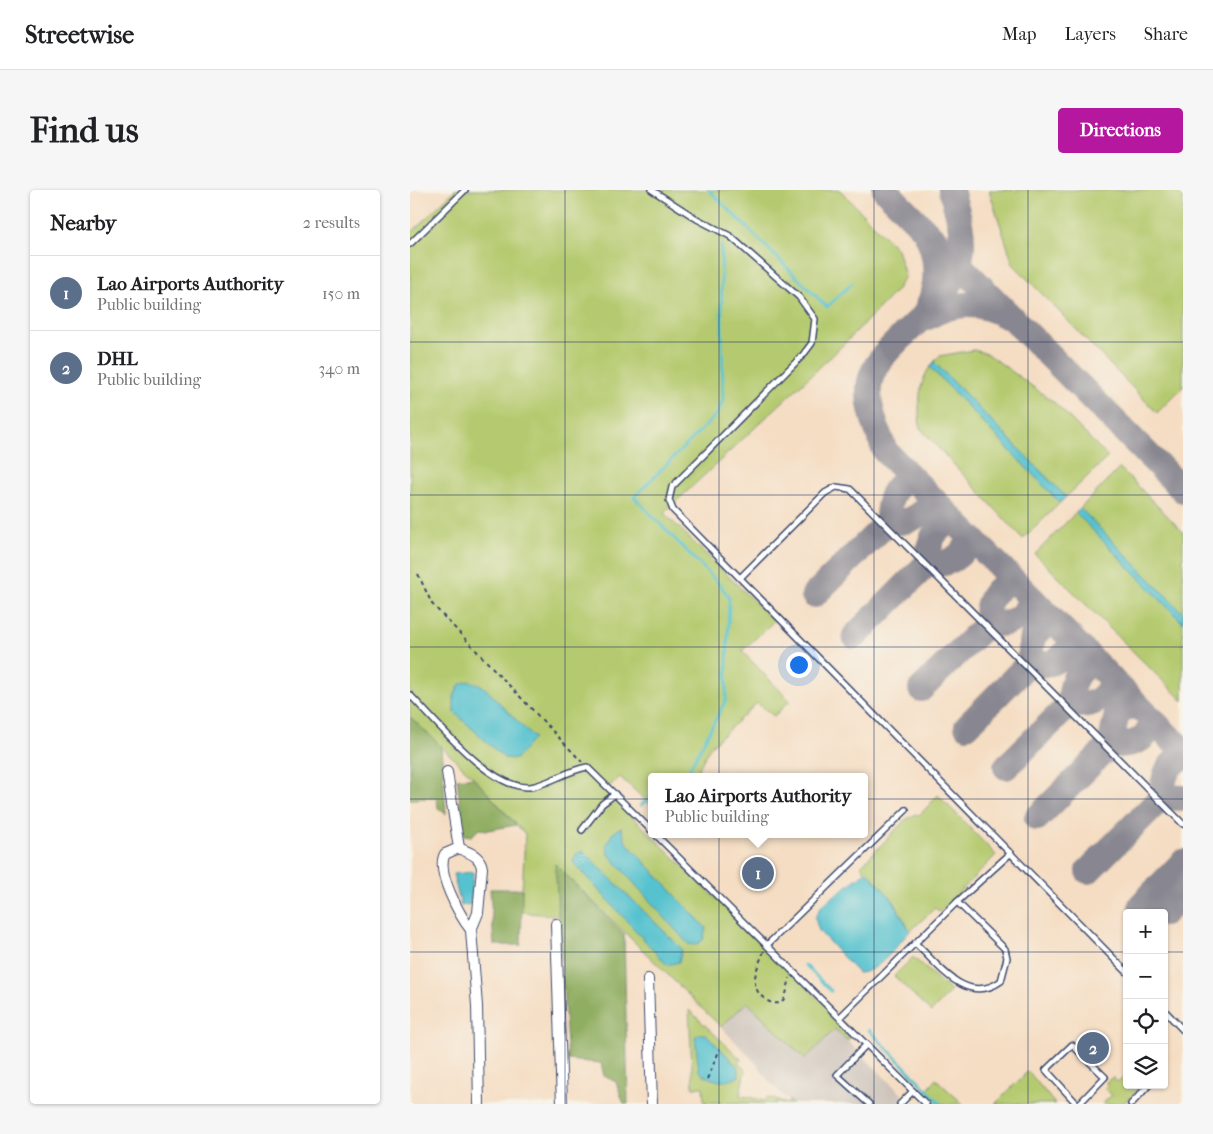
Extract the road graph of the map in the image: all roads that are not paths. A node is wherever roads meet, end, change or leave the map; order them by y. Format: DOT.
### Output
graph roads {
  1 [pos="465,190"];
  2 [pos="652,190"];
  3 [pos="410,244"];
  4 [pos="740,578"];
  5 [pos="410,695"];
  6 [pos="447,772"];
  7 [pos="615,794"];
  8 [pos="906,810"];
  9 [pos="1183,824"];
  10 [pos="648,827"];
  11 [pos="582,830"];
  12 [pos="660,838"];
  13 [pos="459,848"];
  14 [pos="1011,853"];
  15 [pos="957,902"];
  16 [pos="556,924"];
  17 [pos="471,930"];
  18 [pos="915,943"];
  19 [pos="767,945"];
  20 [pos="1123,968"];
  21 [pos="648,979"];
  22 [pos="1168,1014"];
  23 [pos="840,1017"];
  24 [pos="1183,1030"];
  25 [pos="868,1044"];
  26 [pos="1145,1089"];
  27 [pos="913,1091"];
  28 [pos="479,1104"];
  29 [pos="562,1104"];
  30 [pos="652,1104"];
  31 [pos="869,1104"];
  32 [pos="900,1104"];
  33 [pos="926,1104"];
  34 [pos="1078,1104"];
  35 [pos="1131,1104"];
  1 -- 3 [label="lane"];
  2 -- 4 [label="lane"];
  4 -- 9 [label="lane"];
  4 -- 14 [label="lane"];
  5 -- 7 [label="lane"];
  6 -- 13 [label="street"];
  7 -- 10 [label="lane"];
  7 -- 11 [label="lane"];
  8 -- 19 [label="lane"];
  12 -- 19 [label="lane"];
  13 -- 17 [label="street"];
  13 -- 17 [label="street"];
  14 -- 15 [label="lane"];
  14 -- 20 [label="lane"];
  15 -- 18 [label="lane"];
  15 -- 18 [label="lane"];
  16 -- 29 [label="street"];
  17 -- 28 [label="street"];
  18 -- 23 [label="lane"];
  19 -- 23 [label="lane"];
  21 -- 30 [label="street"];
  22 -- 24 [label="lane"];
  23 -- 25 [label="lane"];
  25 -- 27 [label="lane"];
  25 -- 31 [label="lane"];
  26 -- 35 [label="lane"];
  27 -- 32 [label="lane"];
  27 -- 33 [label="lane"];
  34 -- 34 [label="lane"];
}
